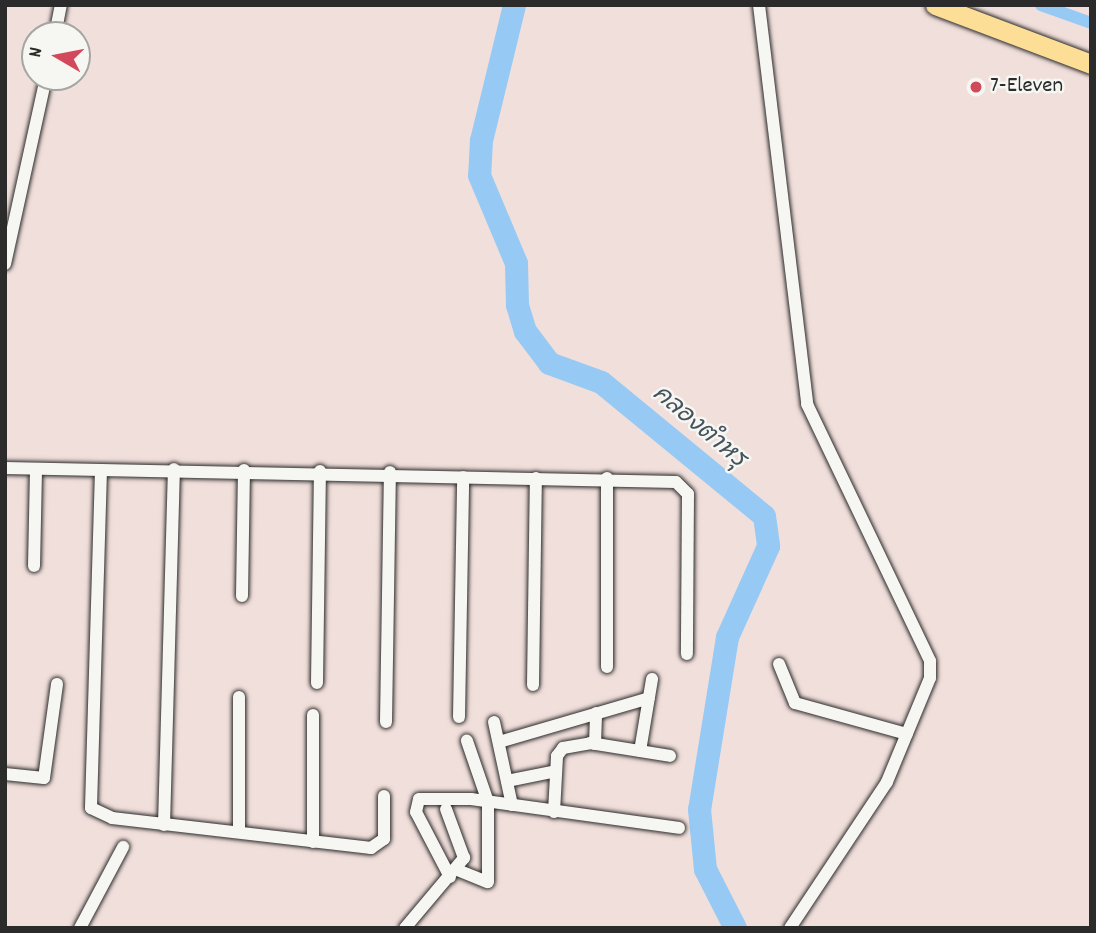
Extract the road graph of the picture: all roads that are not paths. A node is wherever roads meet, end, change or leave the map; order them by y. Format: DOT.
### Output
graph roads {
  1 [pos="759,5"];
  2 [pos="935,5"];
  3 [pos="1091,64"];
  4 [pos="43,91"];
  5 [pos="5,264"];
  6 [pos="5,468"];
  7 [pos="36,469"];
  8 [pos="174,469"];
  9 [pos="101,470"];
  10 [pos="244,470"];
  11 [pos="320,471"];
  12 [pos="390,472"];
  13 [pos="463,477"];
  14 [pos="536,478"];
  15 [pos="607,478"];
  16 [pos="34,566"];
  17 [pos="242,596"];
  18 [pos="687,654"];
  19 [pos="779,664"];
  20 [pos="607,667"];
  21 [pos="652,679"];
  22 [pos="317,683"];
  23 [pos="57,684"];
  24 [pos="533,685"];
  25 [pos="239,696"];
  26 [pos="649,698"];
  27 [pos="596,713"];
  28 [pos="313,715"];
  29 [pos="459,717"];
  30 [pos="386,722"];
  31 [pos="494,722"];
  32 [pos="907,734"];
  33 [pos="467,741"];
  34 [pos="499,742"];
  35 [pos="595,744"];
  36 [pos="640,751"];
  37 [pos="670,756"];
  38 [pos="556,771"];
  39 [pos="5,775"];
  40 [pos="507,781"];
  41 [pos="384,796"];
  42 [pos="488,802"];
  43 [pos="512,806"];
  44 [pos="446,809"];
  45 [pos="554,812"];
  46 [pos="164,825"];
  47 [pos="679,828"];
  48 [pos="239,832"];
  49 [pos="313,842"];
  50 [pos="123,847"];
  51 [pos="453,873"];
  52 [pos="80,928"];
  53 [pos="405,928"];
  54 [pos="790,928"];
  1 -- 32 [label="street"];
  2 -- 3 [label="main road"];
  4 -- 5 [label="street"];
  6 -- 7 [label="street"];
  7 -- 9 [label="street"];
  7 -- 16 [label="street"];
  8 -- 9 [label="street"];
  8 -- 10 [label="street"];
  8 -- 46 [label="street"];
  9 -- 46 [label="street"];
  10 -- 11 [label="street"];
  10 -- 17 [label="street"];
  11 -- 12 [label="street"];
  11 -- 22 [label="street"];
  12 -- 13 [label="street"];
  12 -- 30 [label="street"];
  13 -- 14 [label="street"];
  13 -- 29 [label="street"];
  14 -- 15 [label="street"];
  14 -- 24 [label="street"];
  15 -- 18 [label="street"];
  15 -- 20 [label="street"];
  19 -- 32 [label="street"];
  21 -- 26 [label="street"];
  23 -- 39 [label="street"];
  25 -- 48 [label="street"];
  26 -- 27 [label="street"];
  26 -- 36 [label="street"];
  27 -- 34 [label="street"];
  27 -- 35 [label="street"];
  28 -- 49 [label="street"];
  31 -- 34 [label="street"];
  32 -- 54 [label="street"];
  33 -- 42 [label="street"];
  34 -- 40 [label="street"];
  35 -- 36 [label="street"];
  35 -- 38 [label="street"];
  36 -- 37 [label="street"];
  38 -- 40 [label="street"];
  38 -- 45 [label="street"];
  40 -- 43 [label="street"];
  41 -- 49 [label="street"];
  42 -- 43 [label="street"];
  42 -- 51 [label="street"];
  42 -- 51 [label="street"];
  43 -- 45 [label="street"];
  44 -- 51 [label="street"];
  45 -- 47 [label="street"];
  46 -- 48 [label="street"];
  48 -- 49 [label="street"];
  50 -- 52 [label="street"];
  51 -- 53 [label="street"];
}
